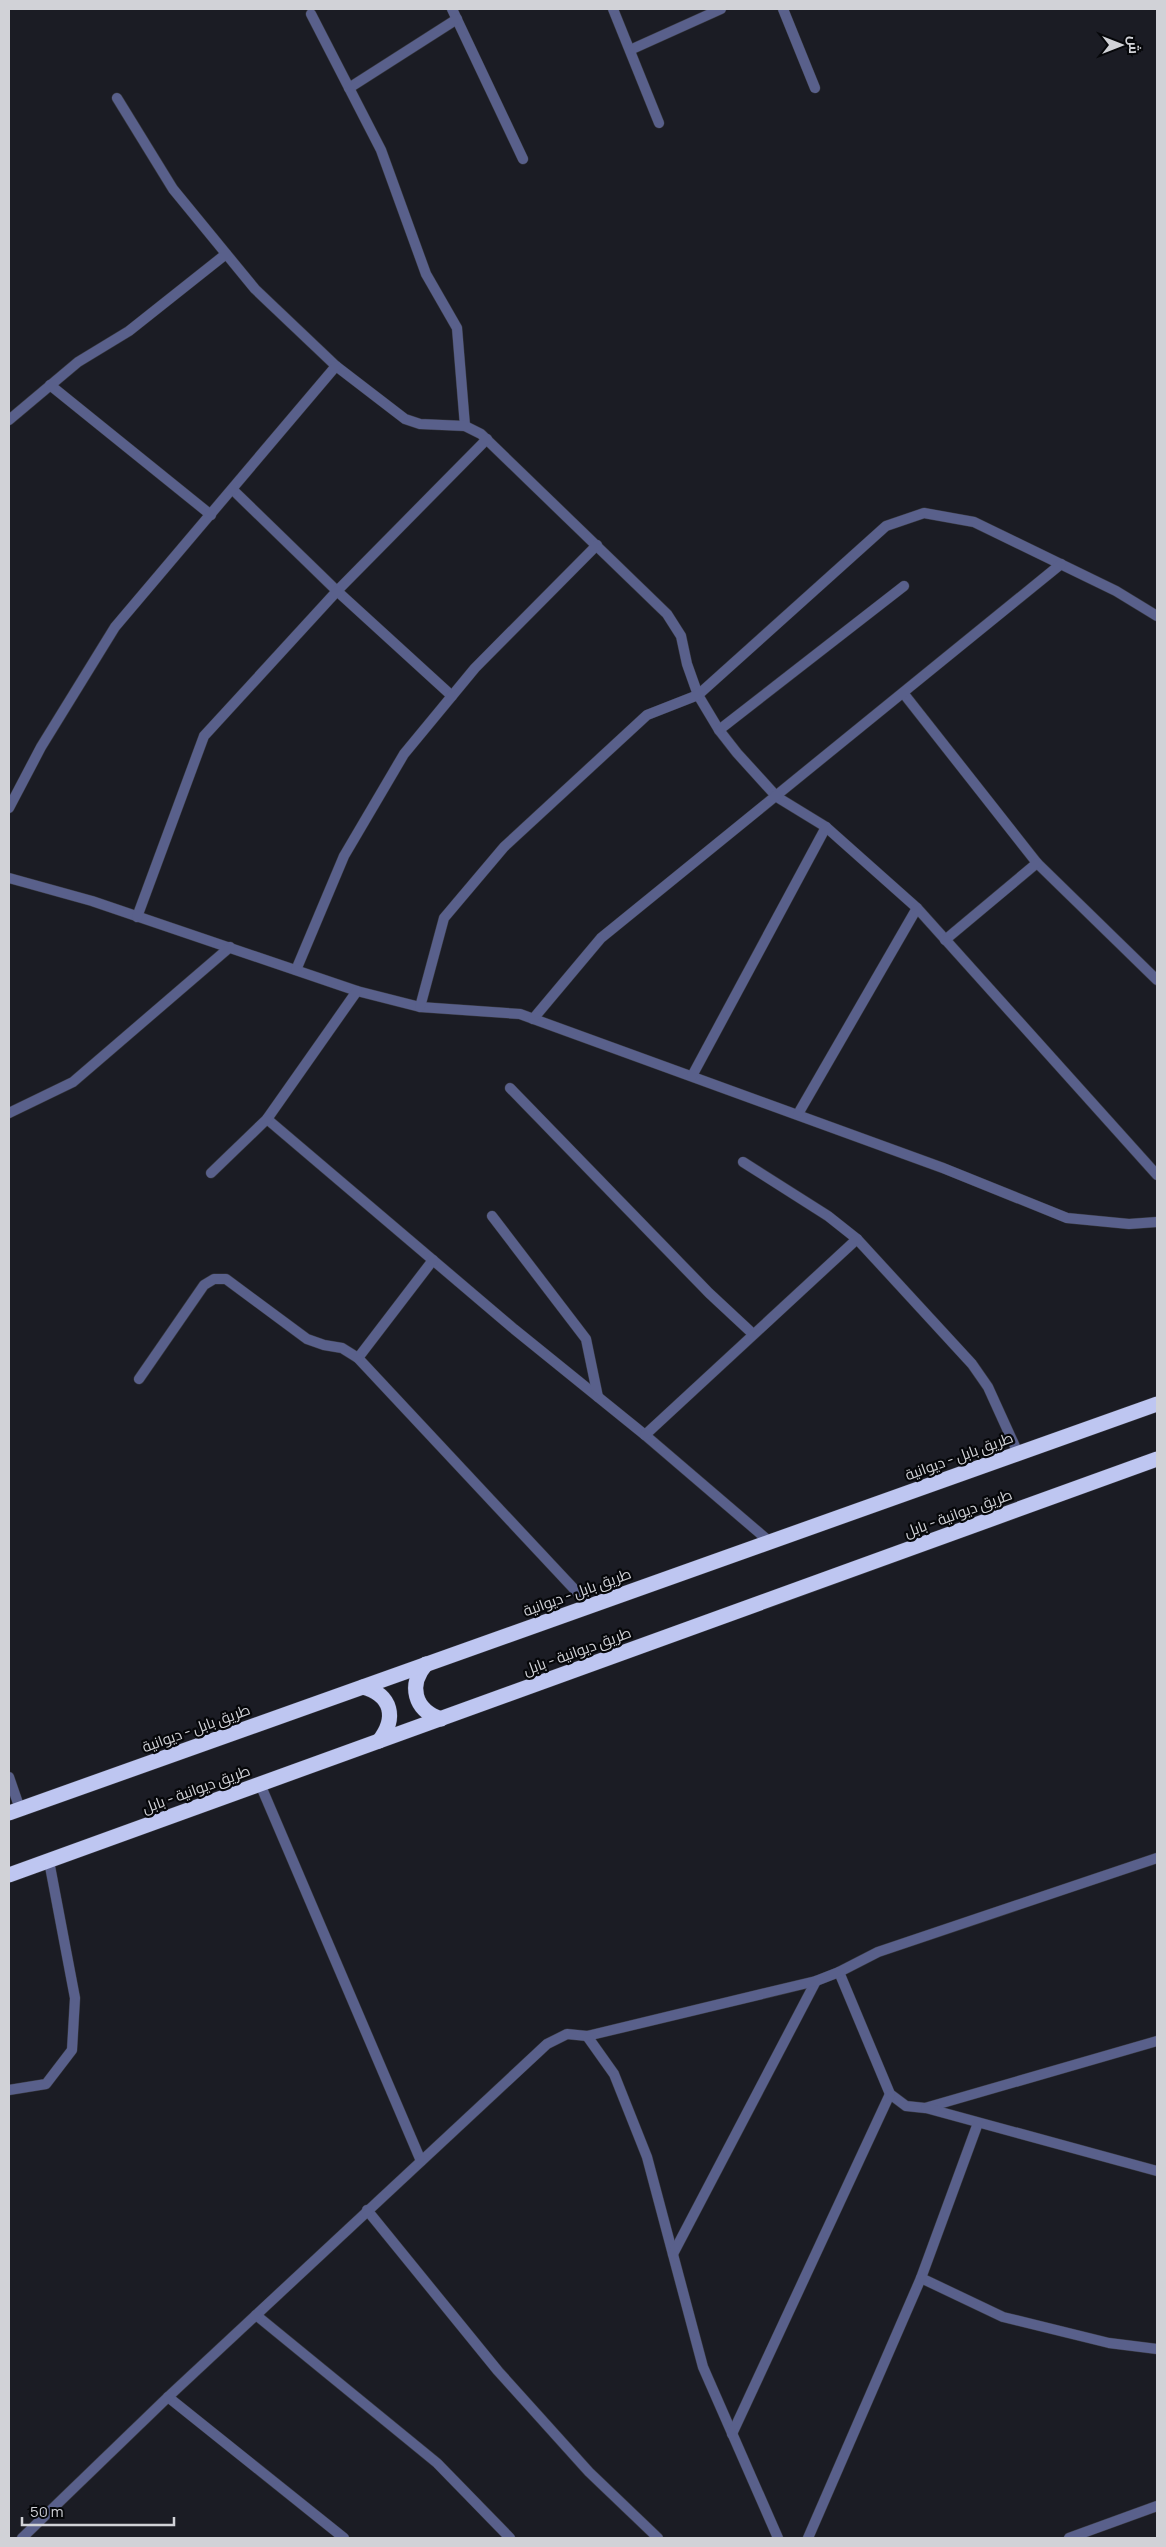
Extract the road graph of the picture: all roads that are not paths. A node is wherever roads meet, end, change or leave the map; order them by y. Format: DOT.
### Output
graph roads {
  1 [pos="452,9"];
  2 [pos="613,9"];
  3 [pos="721,9"];
  4 [pos="783,9"];
  5 [pos="311,14"];
  6 [pos="457,19"];
  7 [pos="630,50"];
  8 [pos="349,88"];
  9 [pos="815,88"];
  10 [pos="117,98"];
  11 [pos="659,123"];
  12 [pos="523,158"];
  13 [pos="226,254"];
  14 [pos="336,366"];
  15 [pos="50,385"];
  16 [pos="9,420"];
  17 [pos="465,426"];
  18 [pos="487,439"];
  19 [pos="232,490"];
  20 [pos="211,515"];
  21 [pos="597,545"];
  22 [pos="1061,564"];
  23 [pos="904,586"];
  24 [pos="337,591"];
  25 [pos="1157,616"];
  26 [pos="904,694"];
  27 [pos="698,695"];
  28 [pos="452,696"];
  29 [pos="719,730"];
  30 [pos="777,797"];
  31 [pos="9,808"];
  32 [pos="826,827"];
  33 [pos="1037,862"];
  34 [pos="9,878"];
  35 [pos="917,908"];
  36 [pos="137,917"];
  37 [pos="945,940"];
  38 [pos="230,947"];
  39 [pos="296,970"];
  40 [pos="1157,980"];
  41 [pos="357,991"];
  42 [pos="420,1006"];
  43 [pos="533,1019"];
  44 [pos="692,1076"];
  45 [pos="510,1088"];
  46 [pos="9,1113"];
  47 [pos="798,1114"];
  48 [pos="267,1119"];
  49 [pos="743,1162"];
  50 [pos="211,1173"];
  51 [pos="1157,1175"];
  52 [pos="492,1216"];
  53 [pos="1157,1222"];
  54 [pos="856,1239"];
  55 [pos="433,1260"];
  56 [pos="753,1334"];
  57 [pos="358,1358"];
  58 [pos="140,1379"];
  59 [pos="598,1397"];
  60 [pos="1157,1404"];
  61 [pos="645,1435"];
  62 [pos="1018,1453"];
  63 [pos="1157,1459"];
  64 [pos="770,1542"];
  65 [pos="590,1606"];
  66 [pos="426,1664"];
  67 [pos="363,1687"];
  68 [pos="440,1719"];
  69 [pos="380,1741"];
  70 [pos="9,1777"];
  71 [pos="260,1784"];
  72 [pos="15,1811"];
  73 [pos="1157,1858"];
  74 [pos="49,1861"];
  75 [pos="9,1875"];
  76 [pos="839,1972"];
  77 [pos="816,1981"];
  78 [pos="587,2036"];
  79 [pos="1157,2041"];
  80 [pos="9,2090"];
  81 [pos="890,2094"];
  82 [pos="925,2108"];
  83 [pos="978,2122"];
  84 [pos="421,2161"];
  85 [pos="1157,2171"];
  86 [pos="367,2210"];
  87 [pos="673,2254"];
  88 [pos="921,2278"];
  89 [pos="256,2315"];
  90 [pos="1157,2349"];
  91 [pos="168,2397"];
  92 [pos="732,2434"];
  93 [pos="1157,2506"];
  94 [pos="22,2538"];
  95 [pos="344,2538"];
  96 [pos="510,2538"];
  97 [pos="658,2538"];
  98 [pos="778,2538"];
  99 [pos="808,2538"];
  100 [pos="1069,2538"];
  1 -- 6 [label="street"];
  2 -- 7 [label="street"];
  3 -- 7 [label="street"];
  4 -- 9 [label="street"];
  5 -- 8 [label="street"];
  6 -- 8 [label="street"];
  6 -- 12 [label="street"];
  7 -- 11 [label="street"];
  8 -- 17 [label="street"];
  10 -- 13 [label="street"];
  13 -- 14 [label="street"];
  13 -- 15 [label="street"];
  14 -- 17 [label="street"];
  14 -- 19 [label="street"];
  15 -- 16 [label="street"];
  15 -- 20 [label="street"];
  17 -- 18 [label="street"];
  18 -- 21 [label="street"];
  18 -- 24 [label="street"];
  19 -- 20 [label="street"];
  19 -- 24 [label="street"];
  20 -- 31 [label="street"];
  21 -- 27 [label="street"];
  21 -- 28 [label="street"];
  22 -- 25 [label="street"];
  22 -- 26 [label="street"];
  22 -- 27 [label="street"];
  23 -- 29 [label="street"];
  24 -- 28 [label="street"];
  24 -- 36 [label="street"];
  26 -- 30 [label="street"];
  26 -- 33 [label="street"];
  27 -- 29 [label="street"];
  27 -- 42 [label="street"];
  28 -- 39 [label="street"];
  29 -- 30 [label="street"];
  30 -- 32 [label="street"];
  30 -- 43 [label="street"];
  32 -- 35 [label="street"];
  32 -- 44 [label="street"];
  33 -- 37 [label="street"];
  33 -- 40 [label="street"];
  34 -- 36 [label="street"];
  35 -- 37 [label="street"];
  35 -- 47 [label="street"];
  36 -- 38 [label="street"];
  37 -- 51 [label="street"];
  38 -- 39 [label="street"];
  38 -- 46 [label="street"];
  39 -- 41 [label="street"];
  41 -- 42 [label="street"];
  41 -- 48 [label="street"];
  42 -- 43 [label="street"];
  43 -- 44 [label="street"];
  44 -- 47 [label="street"];
  45 -- 56 [label="street"];
  47 -- 53 [label="street"];
  48 -- 50 [label="street"];
  48 -- 55 [label="street"];
  49 -- 54 [label="street"];
  52 -- 59 [label="street"];
  54 -- 56 [label="street"];
  54 -- 62 [label="street"];
  55 -- 57 [label="street"];
  55 -- 59 [label="street"];
  56 -- 61 [label="street"];
  57 -- 58 [label="street"];
  57 -- 65 [label="street"];
  59 -- 61 [label="street"];
  60 -- 62 [label="highway, طريق بابل - ديوانية"];
  61 -- 64 [label="street"];
  62 -- 64 [label="highway, طريق بابل - ديوانية"];
  63 -- 68 [label="highway, طريق ديوانية - بابل"];
  64 -- 65 [label="highway, طريق بابل - ديوانية"];
  65 -- 66 [label="highway, طريق بابل - ديوانية"];
  66 -- 67 [label="highway, طريق بابل - ديوانية"];
  66 -- 68 [label="highway"];
  67 -- 69 [label="highway"];
  67 -- 72 [label="highway, طريق بابل - ديوانية"];
  68 -- 69 [label="highway, طريق ديوانية - بابل"];
  69 -- 71 [label="highway, طريق ديوانية - بابل"];
  70 -- 72 [label="street"];
  71 -- 74 [label="highway, طريق ديوانية - بابل"];
  71 -- 84 [label="street"];
  73 -- 76 [label="street"];
  74 -- 75 [label="highway, طريق ديوانية - بابل"];
  74 -- 80 [label="street"];
  76 -- 77 [label="street"];
  76 -- 81 [label="street"];
  77 -- 78 [label="street"];
  77 -- 87 [label="street"];
  78 -- 84 [label="street"];
  78 -- 87 [label="street"];
  79 -- 82 [label="street"];
  81 -- 82 [label="street"];
  81 -- 92 [label="street"];
  82 -- 83 [label="street"];
  83 -- 85 [label="street"];
  83 -- 88 [label="street"];
  84 -- 86 [label="street"];
  86 -- 89 [label="street"];
  86 -- 97 [label="street"];
  87 -- 92 [label="street"];
  88 -- 90 [label="street"];
  88 -- 99 [label="street"];
  89 -- 91 [label="street"];
  89 -- 96 [label="street"];
  91 -- 94 [label="street"];
  91 -- 95 [label="street"];
  92 -- 98 [label="street"];
  93 -- 100 [label="street"];
}
